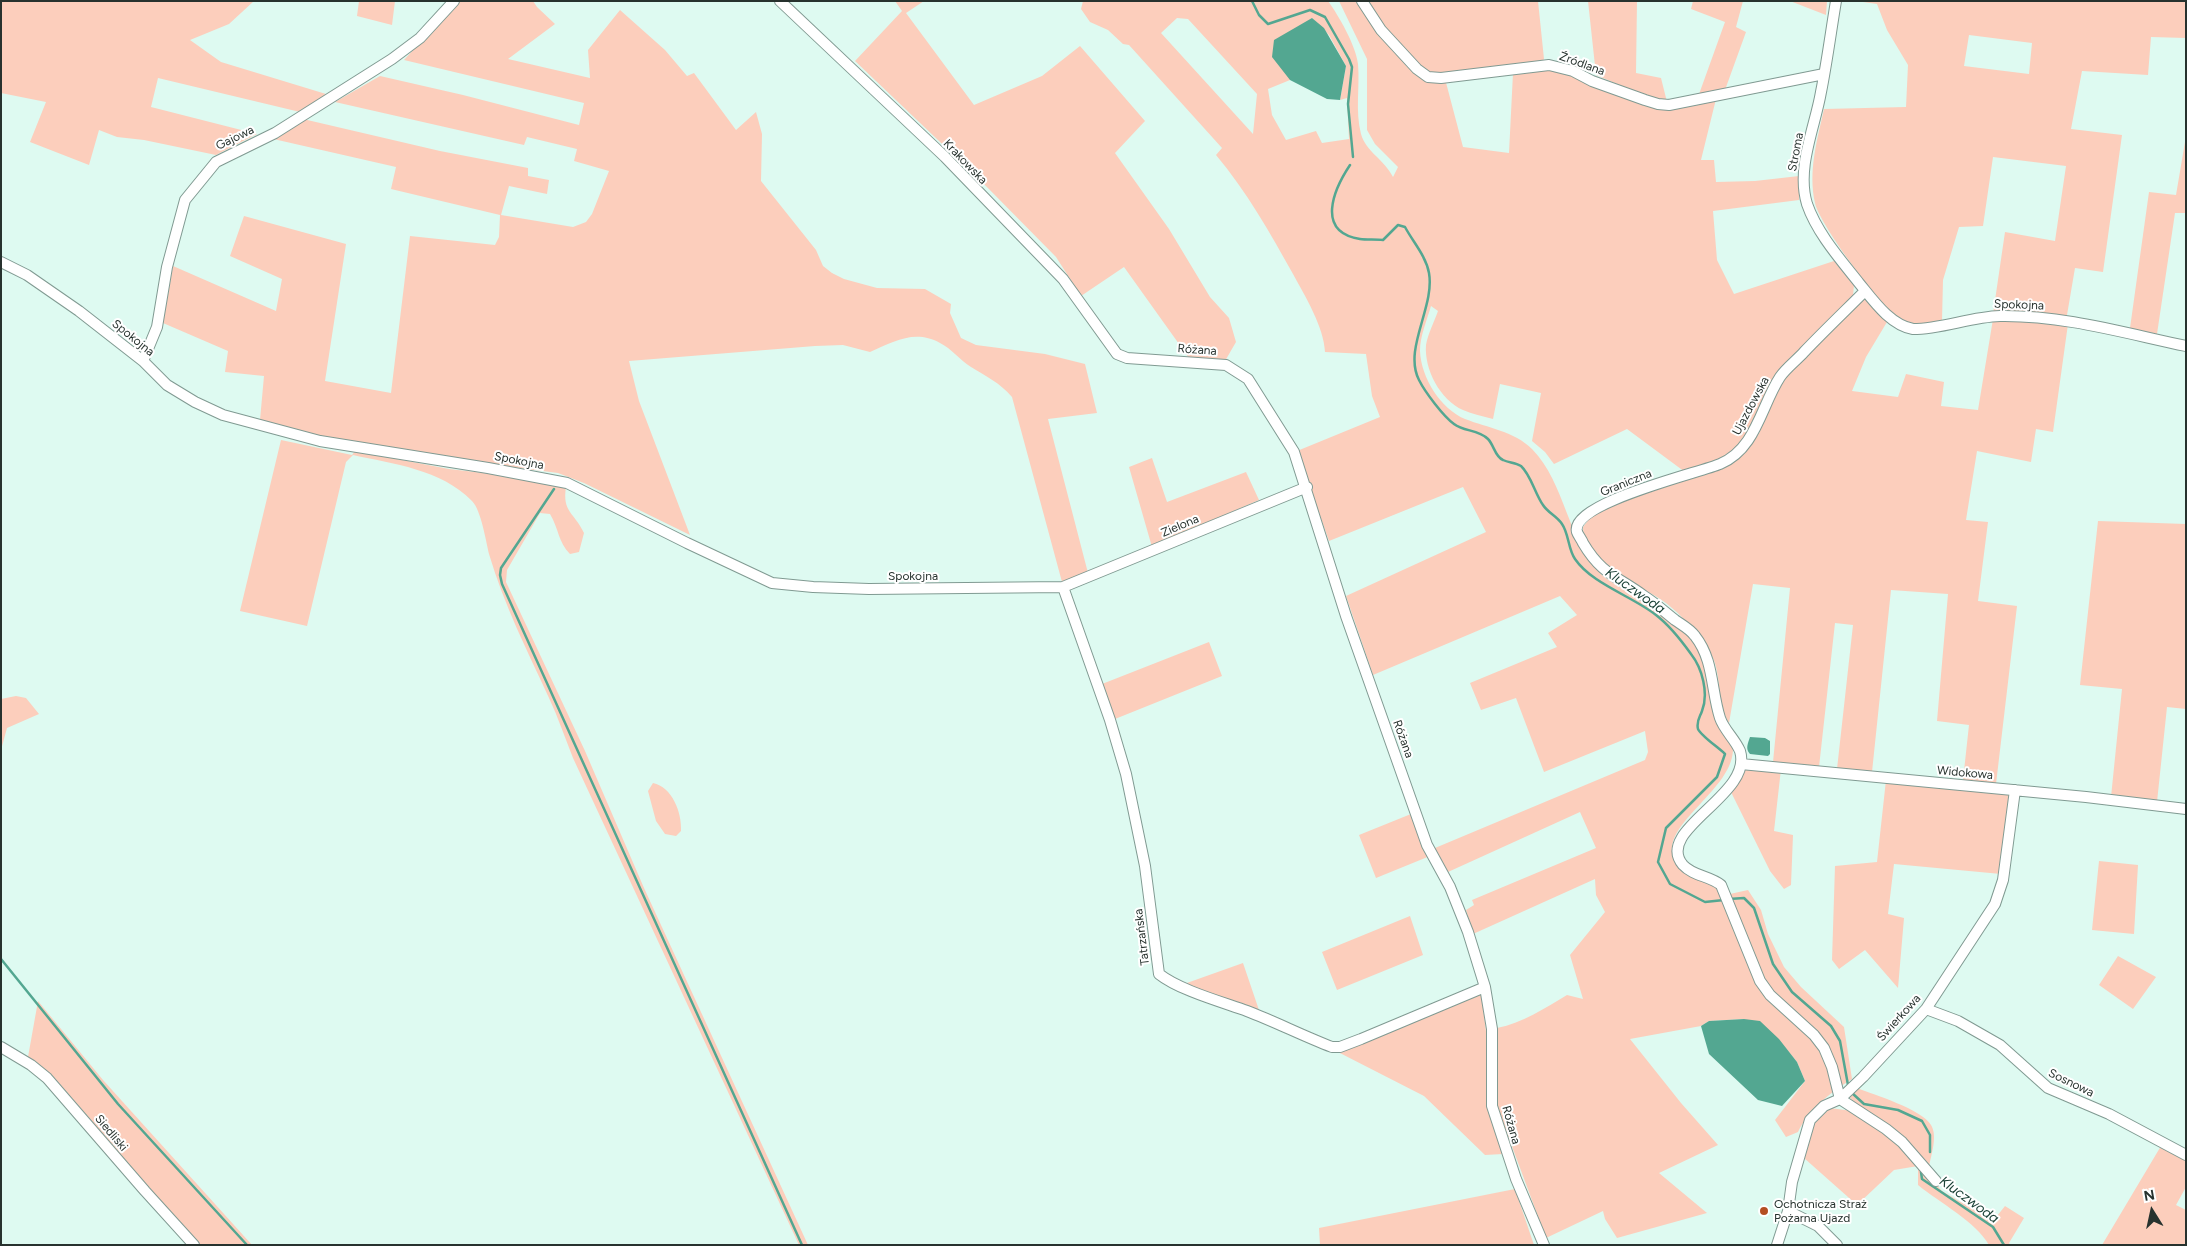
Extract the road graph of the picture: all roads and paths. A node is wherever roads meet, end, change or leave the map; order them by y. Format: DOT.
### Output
graph roads {
  1 [pos="454,1"];
  2 [pos="780,1"];
  3 [pos="1362,1"];
  4 [pos="1836,1"];
  5 [pos="1824,74"];
  6 [pos="1,262"];
  7 [pos="1865,291"];
  8 [pos="2186,346"];
  9 [pos="1117,354"];
  10 [pos="143,361"];
  11 [pos="1690,473"];
  12 [pos="1307,487"];
  13 [pos="1063,587"];
  14 [pos="1741,764"];
  15 [pos="2015,790"];
  16 [pos="2186,808"];
  17 [pos="1485,987"];
  18 [pos="1926,1008"];
  19 [pos="1,1047"];
  20 [pos="1840,1099"];
  21 [pos="2186,1155"];
  22 [pos="1936,1181"];
  23 [pos="1788,1211"];
  24 [pos="194,1245"];
  25 [pos="1544,1245"];
  26 [pos="1777,1245"];
  27 [pos="1837,1245"];
  1 -- 10 [label="street, Gajowa"];
  2 -- 9 [label="street, Krakowska"];
  3 -- 5 [label="street, Źródlana"];
  4 -- 5 [label="street, Stroma"];
  5 -- 7 [label="street, Stroma"];
  6 -- 10 [label="street, Spokojna"];
  7 -- 8 [label="street, Spokojna"];
  7 -- 11 [label="street, Ujazdowska"];
  9 -- 12 [label="street, Różana"];
  10 -- 13 [label="street, Spokojna"];
  11 -- 14 [label="street, Graniczna"];
  12 -- 13 [label="street, Zielona"];
  12 -- 17 [label="street, Różana"];
  13 -- 17 [label="street, Tatrzańska"];
  14 -- 15 [label="street, Widokowa"];
  14 -- 20 [label="street"];
  15 -- 16 [label="street, Widokowa"];
  15 -- 18 [label="street, Świerkowa"];
  17 -- 25 [label="street, Różana"];
  18 -- 20 [label="street, Świerkowa"];
  18 -- 21 [label="street, Sosnowa"];
  19 -- 24 [label="street, Siedliski"];
  20 -- 22 [label="street"];
  20 -- 23 [label="street, Świerkowa"];
  23 -- 26 [label="street, Świerkowa"];
  23 -- 27 [label="street"];
}
